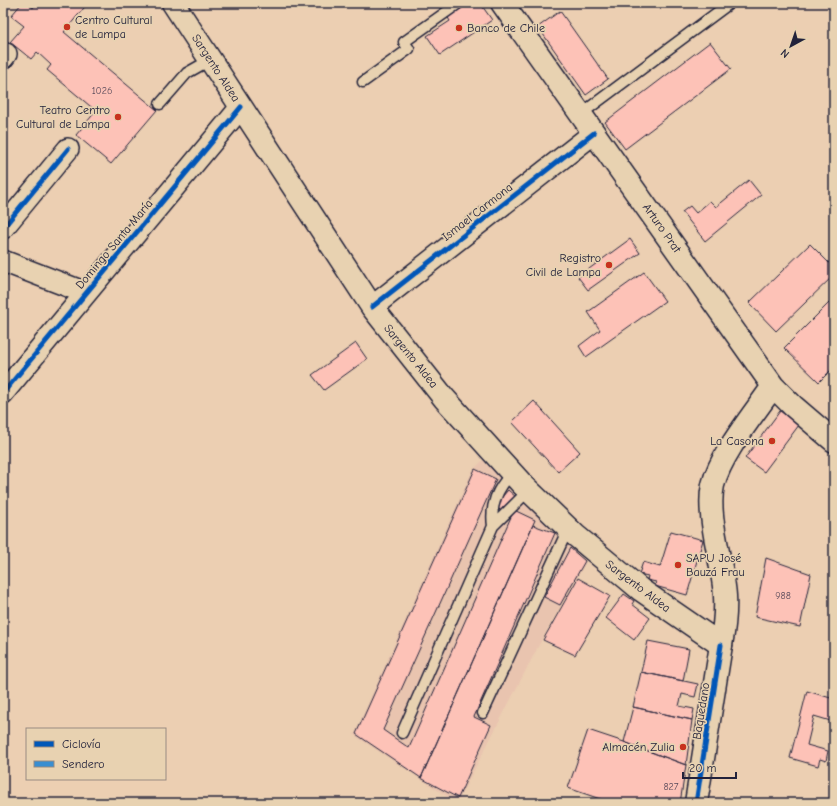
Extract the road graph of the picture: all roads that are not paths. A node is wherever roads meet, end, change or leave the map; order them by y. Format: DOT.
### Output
graph roads {
  1 [pos="173,3"];
  2 [pos="459,3"];
  3 [pos="502,3"];
  4 [pos="730,3"];
  5 [pos="210,60"];
  6 [pos="363,82"];
  7 [pos="160,104"];
  8 [pos="241,107"];
  9 [pos="581,114"];
  10 [pos="594,133"];
  11 [pos="68,149"];
  12 [pos="3,228"];
  13 [pos="3,261"];
  14 [pos="86,293"];
  15 [pos="372,307"];
  16 [pos="10,372"];
  17 [pos="773,386"];
  18 [pos="3,393"];
  19 [pos="834,441"];
  20 [pos="512,474"];
  21 [pos="528,491"];
  22 [pos="493,526"];
  23 [pos="568,529"];
  24 [pos="721,645"];
  25 [pos="484,713"];
  26 [pos="402,733"];
  27 [pos="696,803"];
  1 -- 5 [label="main road, Sargento Aldea"];
  2 -- 6 [label="lane"];
  3 -- 9 [label="main road, Arturo Prat"];
  4 -- 9 [label="lane"];
  5 -- 7 [label="lane"];
  5 -- 8 [label="main road, Sargento Aldea"];
  8 -- 14 [label="street, Domingo Santa María"];
  8 -- 15 [label="main road, Sargento Aldea"];
  9 -- 10 [label="main road, Arturo Prat"];
  10 -- 15 [label="street, Ismael Carmona"];
  10 -- 17 [label="main road, Arturo Prat"];
  11 -- 12 [label="street"];
  13 -- 14 [label="street"];
  14 -- 16 [label="street, Domingo Santa María"];
  15 -- 20 [label="main road, Sargento Aldea"];
  16 -- 18 [label="street, Domingo Santa María"];
  17 -- 19 [label="main road, Arturo Prat"];
  17 -- 24 [label="main road, Baquedano"];
  20 -- 21 [label="main road, Sargento Aldea"];
  20 -- 22 [label="lane"];
  21 -- 22 [label="lane"];
  21 -- 23 [label="main road, Sargento Aldea"];
  22 -- 26 [label="lane"];
  23 -- 24 [label="main road, Sargento Aldea"];
  23 -- 25 [label="lane"];
  24 -- 27 [label="main road, Baquedano"];
}
